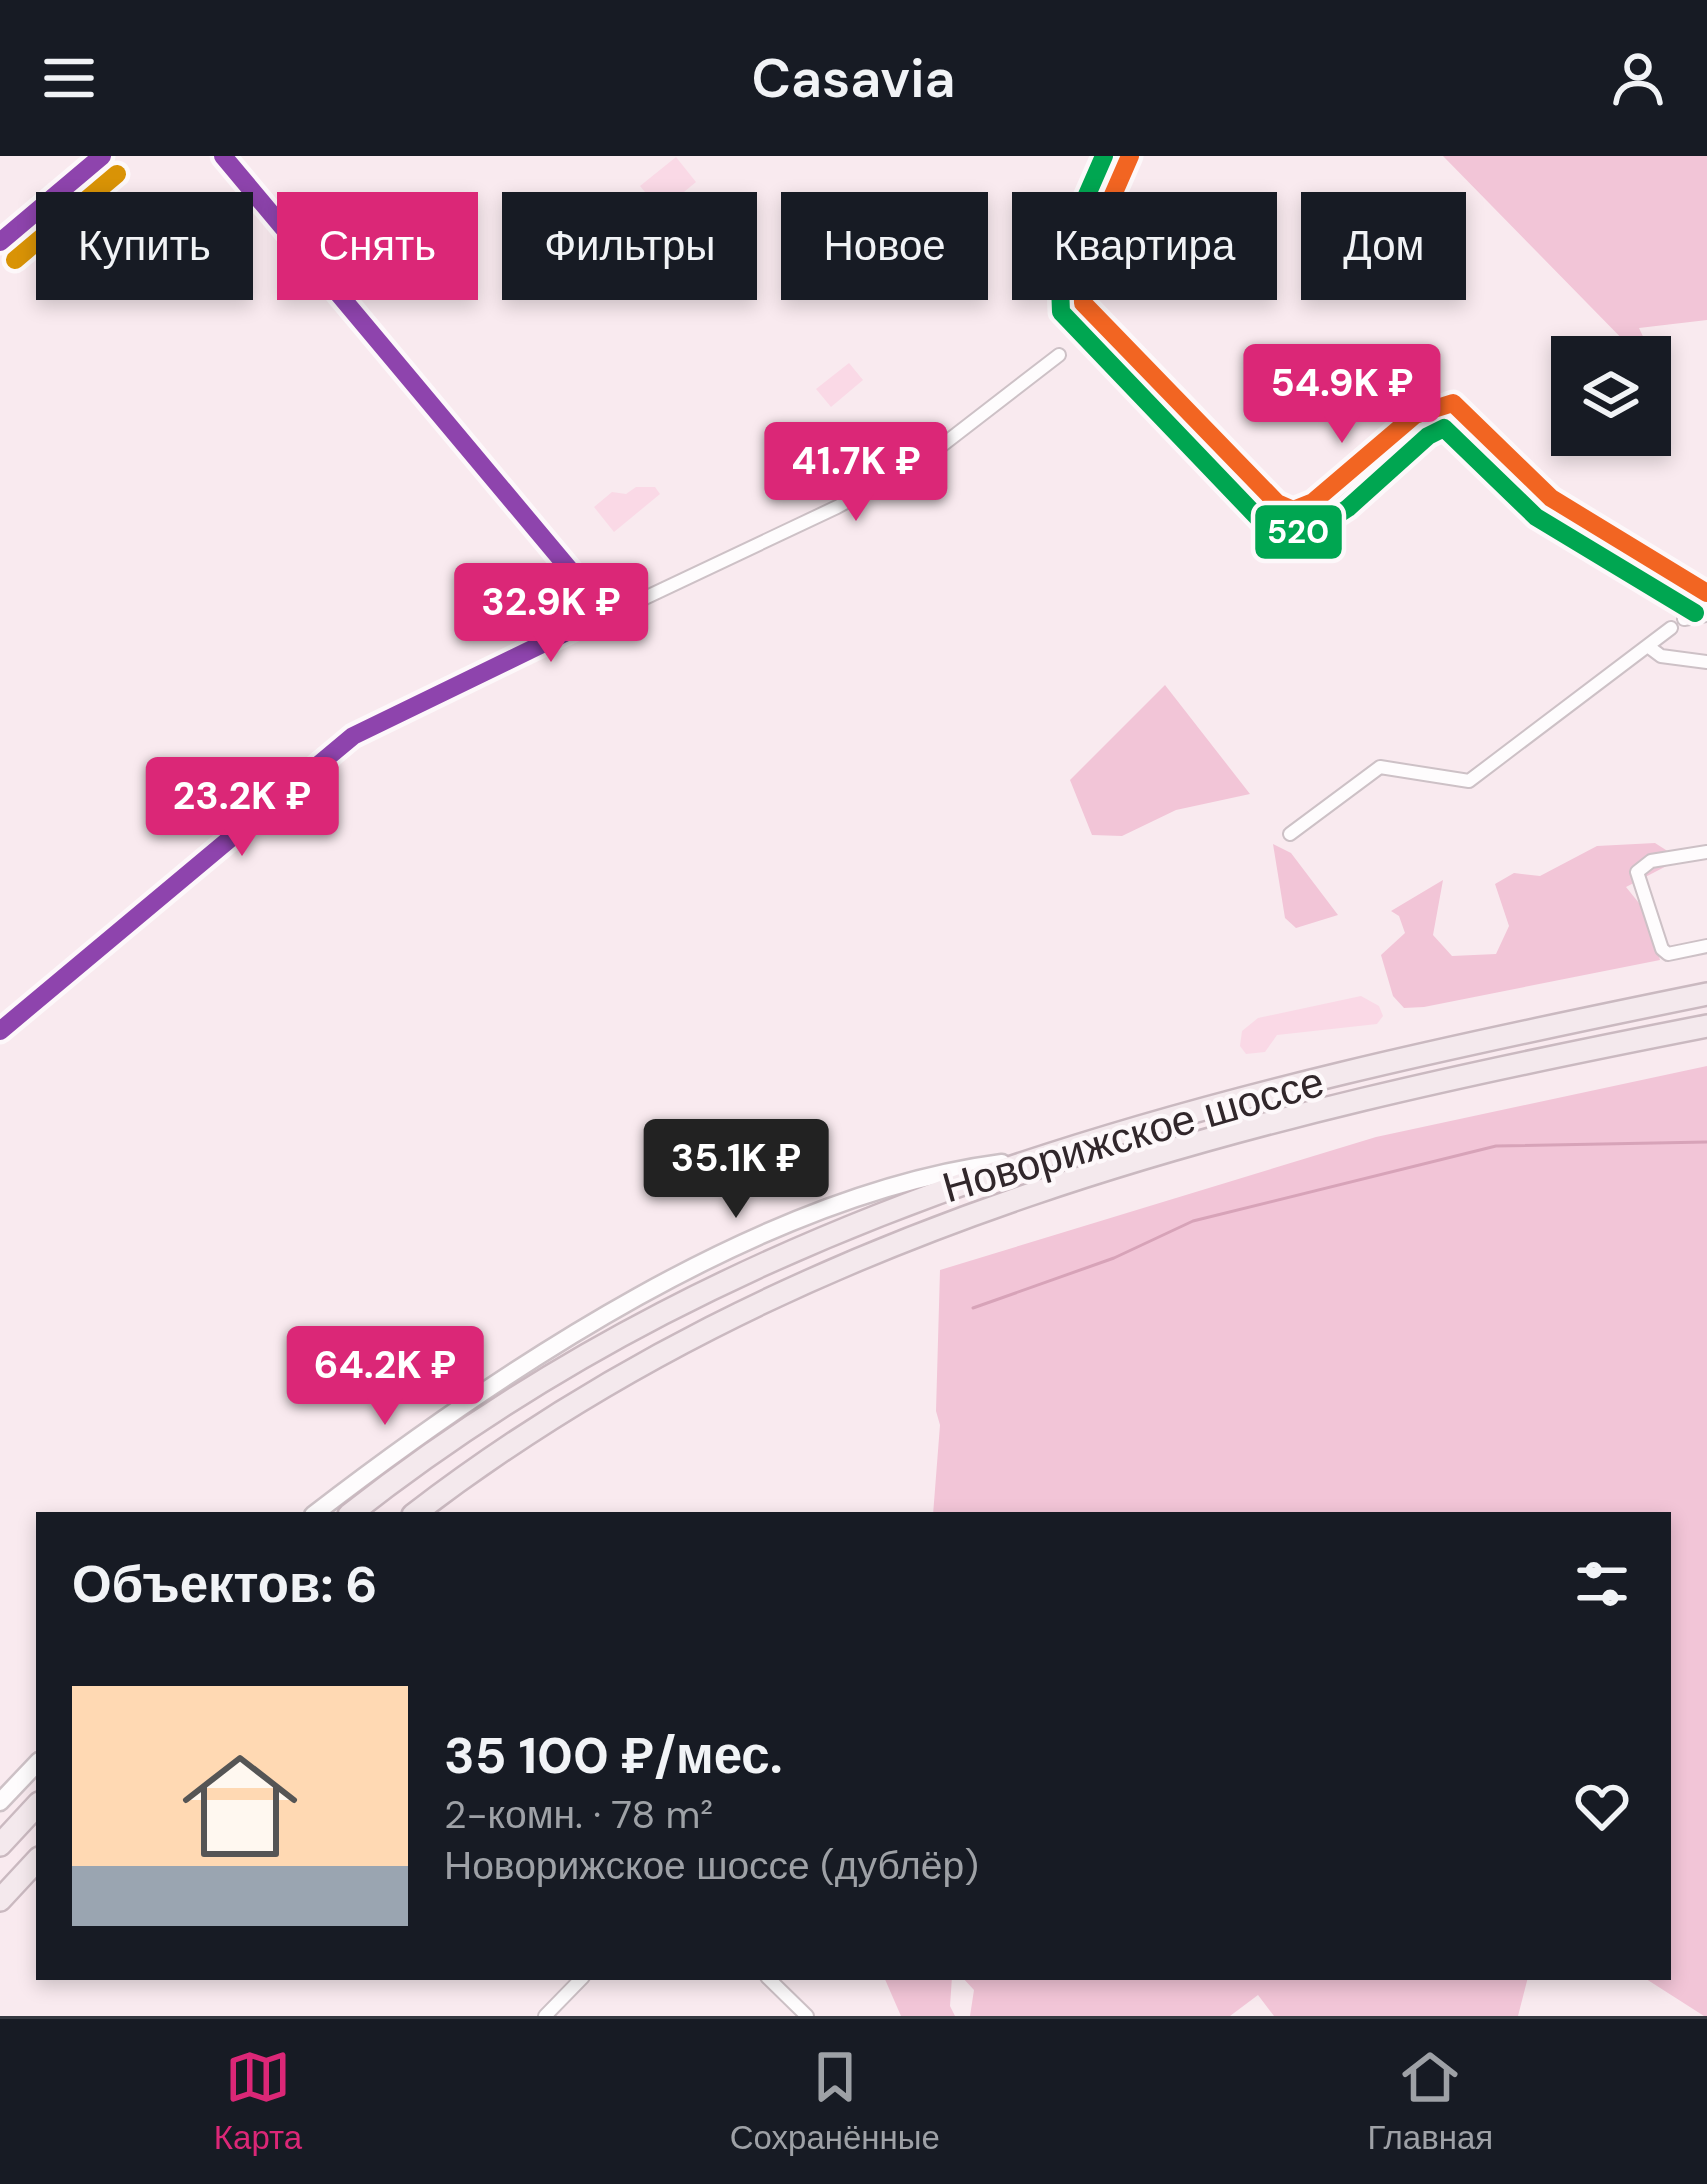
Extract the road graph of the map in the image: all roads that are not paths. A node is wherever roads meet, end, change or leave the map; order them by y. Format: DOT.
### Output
graph roads {
  1 [pos="102,156"];
  2 [pos="1130,156"];
  3 [pos="0,242"];
  4 [pos="1059,356"];
  5 [pos="1707,593"];
  6 [pos="1707,614"];
  7 [pos="1648,646"];
  8 [pos="1707,662"];
  9 [pos="1290,834"];
  10 [pos="1707,852"];
  11 [pos="1707,946"];
  12 [pos="1707,994"];
  13 [pos="1707,1026"];
  14 [pos="0,1031"];
  15 [pos="1021,1162"];
  16 [pos="317,1512"];
  17 [pos="353,1512"];
  18 [pos="416,1512"];
  19 [pos="36,1764"];
  20 [pos="0,1802"];
  21 [pos="36,1807"];
  22 [pos="0,1846"];
  23 [pos="36,1861"];
  24 [pos="0,1900"];
  25 [pos="580,1980"];
  26 [pos="769,1980"];
  27 [pos="544,2016"];
  28 [pos="807,2016"];
  1 -- 3 [label="street"];
  2 -- 5 [label="street"];
  4 -- 14 [label="street"];
  6 -- 7 [label="street"];
  7 -- 8 [label="street"];
  7 -- 9 [label="street"];
  10 -- 11 [label="street"];
  12 -- 15 [label="highway, Новорижское шоссе"];
  13 -- 18 [label="highway, Новорижское шоссе"];
  15 -- 16 [label="street"];
  15 -- 17 [label="highway, Новорижское шоссе"];
  19 -- 20 [label="street"];
  21 -- 22 [label="highway"];
  23 -- 24 [label="highway"];
  25 -- 27 [label="street"];
  26 -- 28 [label="street"];
}
